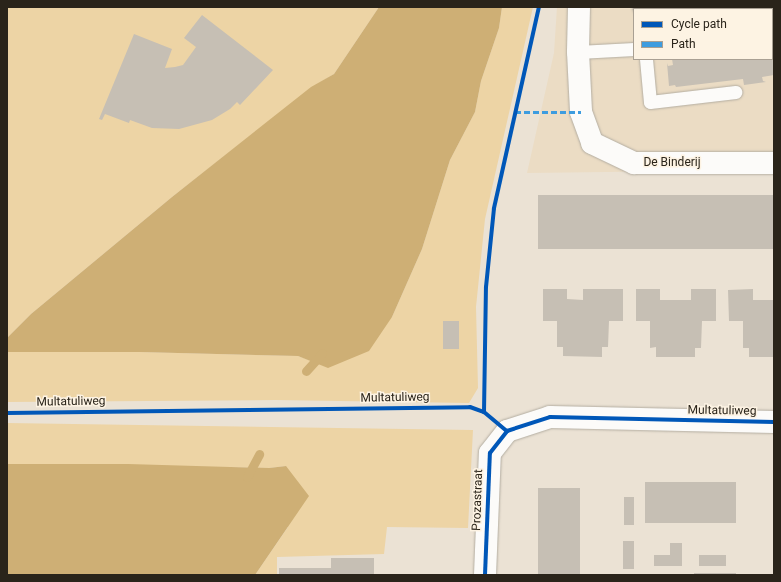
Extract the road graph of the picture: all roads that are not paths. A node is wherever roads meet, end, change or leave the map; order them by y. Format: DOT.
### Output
graph roads {
  1 [pos="579,7"];
  2 [pos="633,48"];
  3 [pos="578,52"];
  4 [pos="646,60"];
  5 [pos="735,92"];
  6 [pos="774,163"];
  7 [pos="774,422"];
  8 [pos="507,431"];
  9 [pos="485,575"];
  1 -- 3 [label="street, De Binderij"];
  2 -- 3 [label="lane"];
  3 -- 6 [label="street, De Binderij"];
  4 -- 5 [label="lane"];
  7 -- 8 [label="street, Multatuliweg"];
  8 -- 9 [label="street, Prozastraat"];
}
